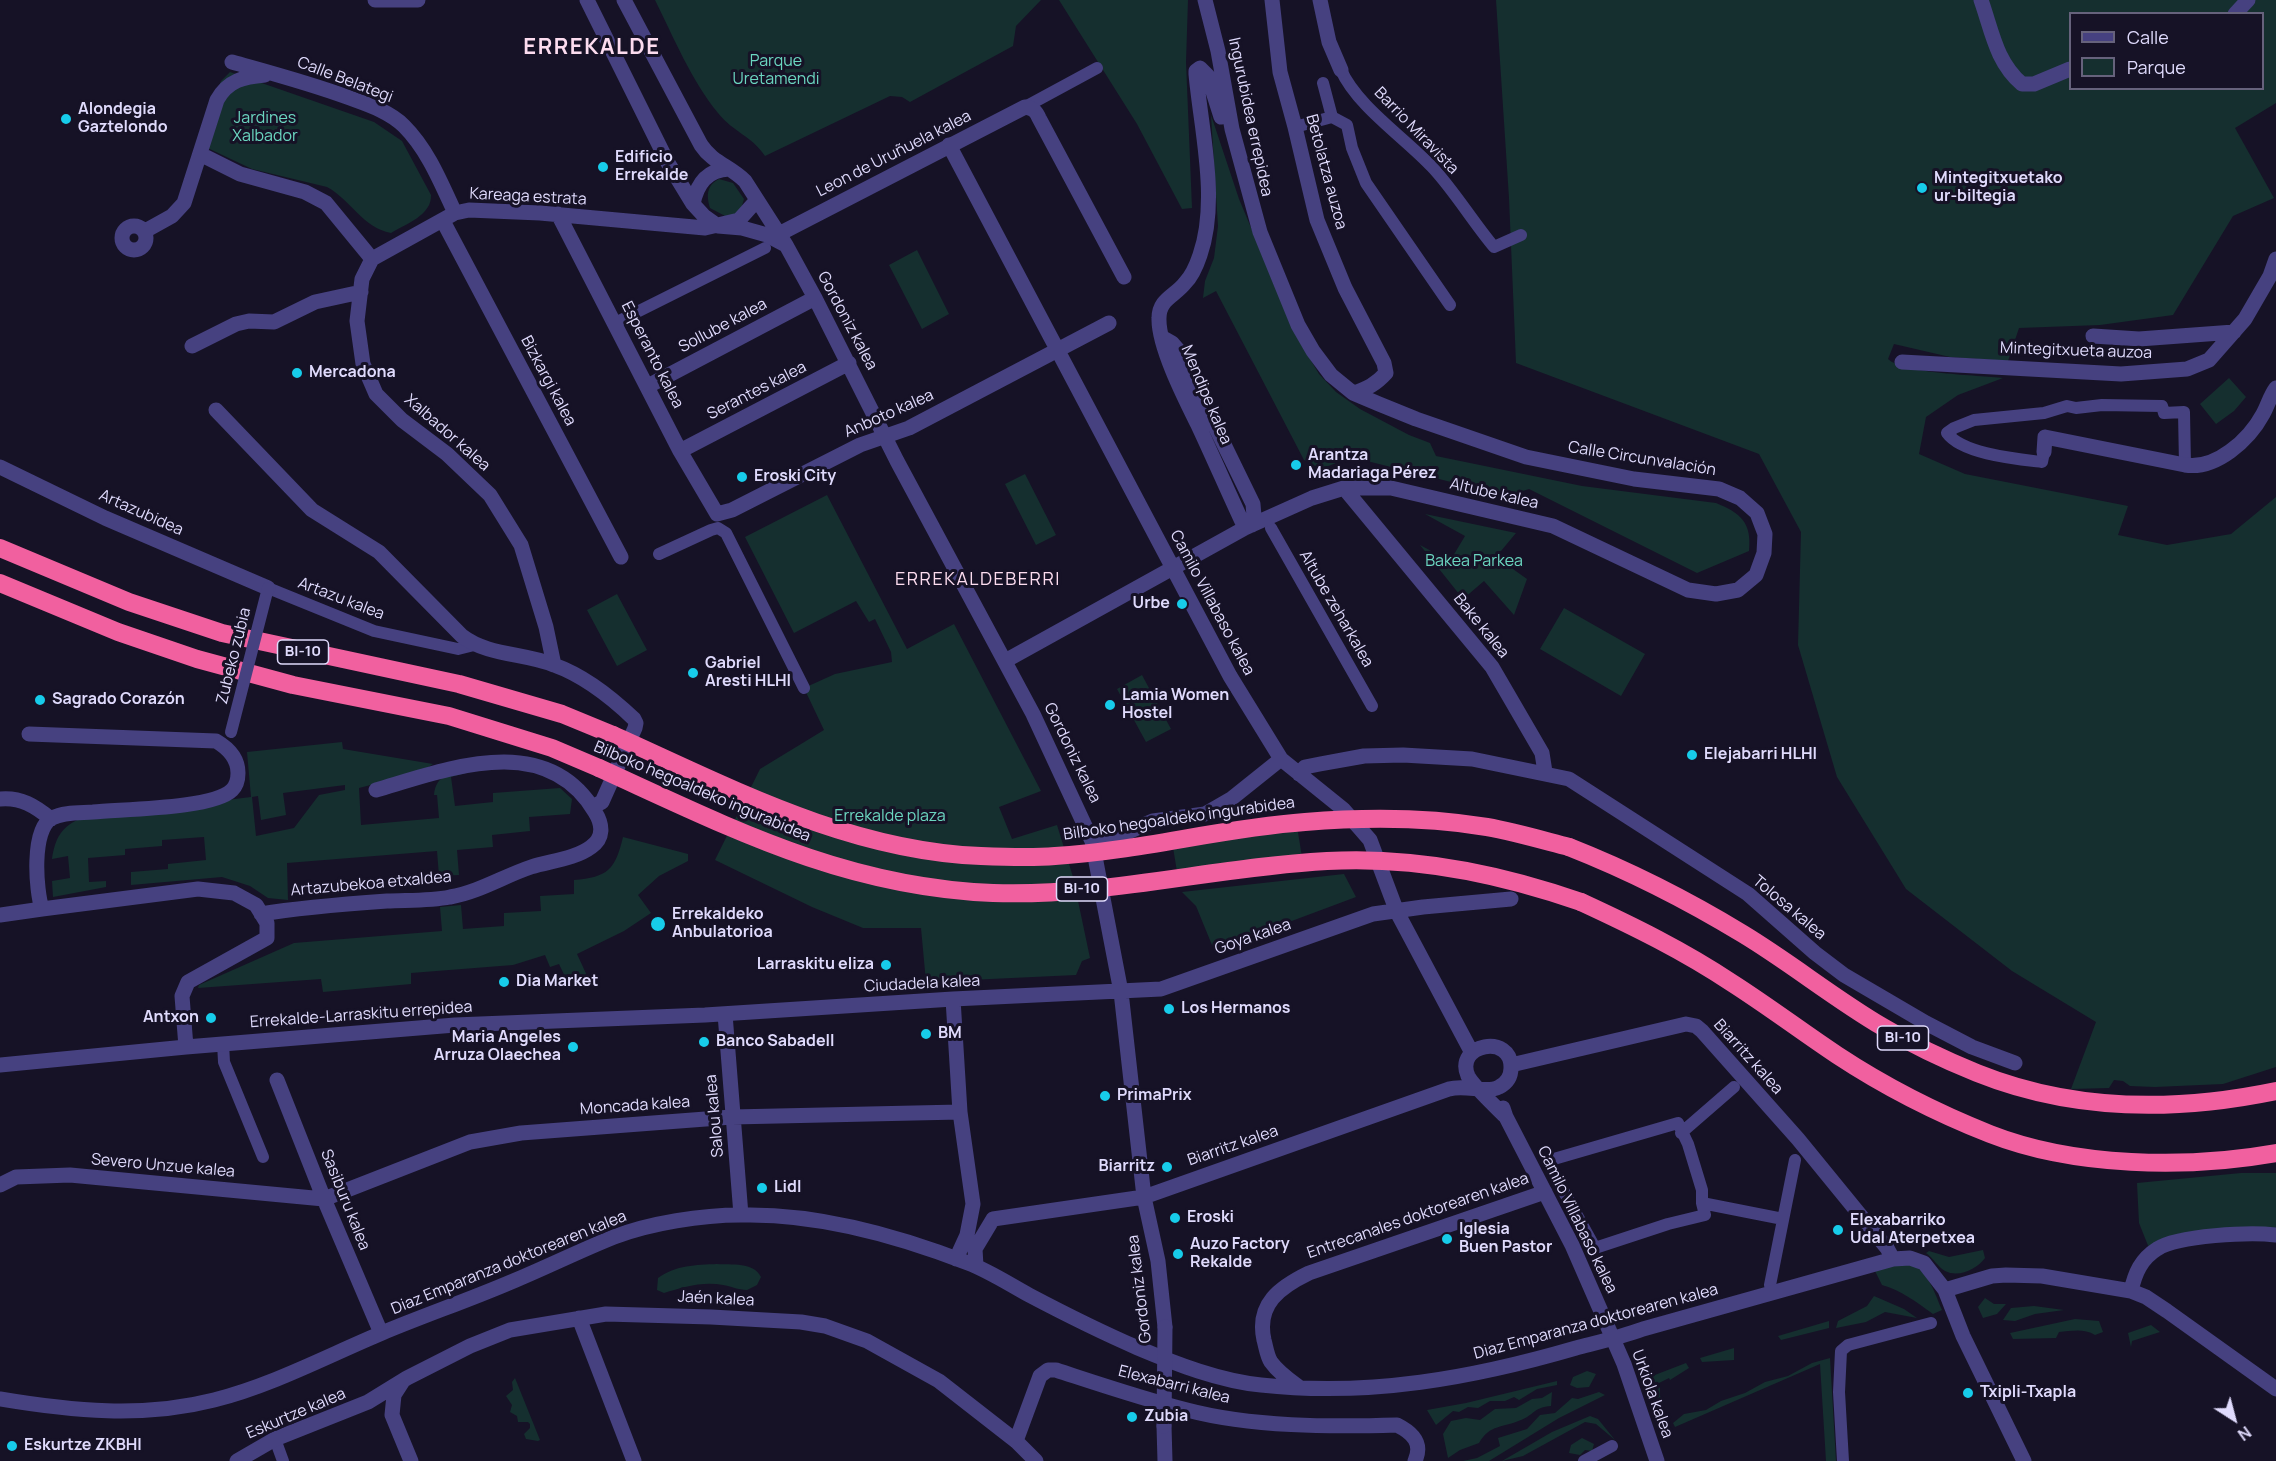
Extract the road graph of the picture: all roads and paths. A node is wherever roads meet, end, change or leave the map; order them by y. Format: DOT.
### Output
graph roads {
  1 [pos="375,0"];
  2 [pos="418,0"];
  3 [pos="587,0"];
  4 [pos="624,0"];
  5 [pos="1205,0"];
  6 [pos="1272,0"];
  7 [pos="1320,0"];
  8 [pos="1981,0"];
  9 [pos="2248,0"];
  10 [pos="2237,12"];
  11 [pos="232,62"];
  12 [pos="1097,68"];
  13 [pos="2069,69"];
  14 [pos="1341,70"];
  15 [pos="277,74"];
  16 [pos="1323,83"];
  17 [pos="1025,107"];
  18 [pos="1332,117"];
  19 [pos="1295,127"];
  20 [pos="949,145"];
  21 [pos="206,157"];
  22 [pos="729,169"];
  23 [pos="1246,180"];
  24 [pos="757,200"];
  25 [pos="693,204"];
  26 [pos="558,214"];
  27 [pos="449,217"];
  28 [pos="769,218"];
  29 [pos="658,223"];
  30 [pos="718,226"];
  31 [pos="742,228"];
  32 [pos="144,231"];
  33 [pos="1521,235"];
  34 [pos="782,239"];
  35 [pos="765,248"];
  36 [pos="372,259"];
  37 [pos="2276,259"];
  38 [pos="1124,277"];
  39 [pos="361,292"];
  40 [pos="815,298"];
  41 [pos="1450,305"];
  42 [pos="615,323"];
  43 [pos="1109,323"];
  44 [pos="2234,332"];
  45 [pos="2093,336"];
  46 [pos="192,346"];
  47 [pos="1058,350"];
  48 [pos="1902,362"];
  49 [pos="849,363"];
  50 [pos="648,386"];
  51 [pos="2276,388"];
  52 [pos="1353,393"];
  53 [pos="2098,400"];
  54 [pos="2079,408"];
  55 [pos="216,410"];
  56 [pos="885,437"];
  57 [pos="680,451"];
  58 [pos="2044,452"];
  59 [pos="2185,465"];
  60 [pos="0,467"];
  61 [pos="1344,488"];
  62 [pos="714,512"];
  63 [pos="1249,526"];
  64 [pos="1271,528"];
  65 [pos="0,548"];
  66 [pos="659,554"];
  67 [pos="621,557"];
  68 [pos="1173,569"];
  69 [pos="0,583"];
  70 [pos="268,588"];
  71 [pos="1688,590"];
  72 [pos="474,645"];
  73 [pos="1005,661"];
  74 [pos="554,665"];
  75 [pos="804,688"];
  76 [pos="1372,706"];
  77 [pos="231,732"];
  78 [pos="29,734"];
  79 [pos="1281,759"];
  80 [pos="1545,772"];
  81 [pos="1299,774"];
  82 [pos="376,790"];
  83 [pos="0,799"];
  84 [pos="592,807"];
  85 [pos="51,819"];
  86 [pos="1092,841"];
  87 [pos="1511,899"];
  88 [pos="42,909"];
  89 [pos="1397,912"];
  90 [pos="261,914"];
  91 [pos="0,915"];
  92 [pos="1121,992"];
  93 [pos="953,999"];
  94 [pos="725,1014"];
  95 [pos="223,1043"];
  96 [pos="186,1047"];
  97 [pos="1472,1053"];
  98 [pos="2015,1063"];
  99 [pos="0,1065"];
  100 [pos="1511,1065"];
  101 [pos="277,1080"];
  102 [pos="1734,1087"];
  103 [pos="1479,1088"];
  104 [pos="1498,1088"];
  105 [pos="2276,1091"];
  106 [pos="960,1112"];
  107 [pos="1506,1117"];
  108 [pos="732,1118"];
  109 [pos="1681,1133"];
  110 [pos="2276,1154"];
  111 [pos="263,1157"];
  112 [pos="1794,1160"];
  113 [pos="0,1185"];
  114 [pos="1545,1192"];
  115 [pos="1144,1197"];
  116 [pos="324,1199"];
  117 [pos="1702,1203"];
  118 [pos="973,1204"];
  119 [pos="741,1215"];
  120 [pos="993,1219"];
  121 [pos="1783,1219"];
  122 [pos="2276,1234"];
  123 [pos="956,1259"];
  124 [pos="1893,1259"];
  125 [pos="976,1266"];
  126 [pos="1770,1285"];
  127 [pos="1945,1290"];
  128 [pos="2131,1291"];
  129 [pos="579,1318"];
  130 [pos="1931,1323"];
  131 [pos="381,1333"];
  132 [pos="1613,1340"];
  133 [pos="403,1381"];
  134 [pos="1299,1387"];
  135 [pos="2276,1389"];
  136 [pos="0,1399"];
  137 [pos="369,1401"];
  138 [pos="392,1415"];
  139 [pos="275,1439"];
  140 [pos="1016,1441"];
  141 [pos="1611,1446"];
  142 [pos="237,1461"];
  143 [pos="283,1461"];
  144 [pos="411,1461"];
  145 [pos="634,1461"];
  146 [pos="1036,1461"];
  147 [pos="1165,1461"];
  148 [pos="1415,1461"];
  149 [pos="1584,1461"];
  150 [pos="1657,1461"];
  151 [pos="1843,1461"];
  152 [pos="2024,1461"];
  1 -- 2 [label="street"];
  3 -- 25 [label="street"];
  4 -- 22 [label="street, Gordoniz kalea"];
  5 -- 23 [label="street, Ingurubidea errepidea"];
  6 -- 19 [label="street, Betolatza auzoa"];
  7 -- 14 [label="street"];
  8 -- 13 [label="street"];
  9 -- 10 [label="street"];
  11 -- 15 [label="street, Calle Belategi"];
  12 -- 17 [label="street"];
  14 -- 33 [label="street, Barrio Miravista"];
  15 -- 27 [label="street, Calle Belategi"];
  15 -- 32 [label="street, Calle Belategi"];
  16 -- 18 [label="street"];
  17 -- 20 [label="street, Leon de Uruñuela kalea"];
  17 -- 38 [label="street"];
  18 -- 19 [label="street"];
  18 -- 41 [label="street"];
  19 -- 52 [label="street, Betolatza auzoa"];
  20 -- 34 [label="street, Leon de Uruñuela kalea"];
  20 -- 47 [label="street, Camilo Villabaso kalea"];
  21 -- 36 [label="street"];
  22 -- 24 [label="street, Gordoniz kalea"];
  22 -- 25 [label="street"];
  23 -- 52 [label="street, Ingurubidea errepidea"];
  23 -- 63 [label="street, Mendipe kalea"];
  24 -- 28 [label="street, Gordoniz kalea"];
  24 -- 30 [label="street"];
  25 -- 29 [label="street"];
  25 -- 30 [label="street"];
  26 -- 27 [label="street, Kareaga estrata"];
  26 -- 29 [label="street, Kareaga estrata"];
  26 -- 42 [label="street, Esperanto kalea"];
  27 -- 36 [label="street, Kareaga estrata"];
  27 -- 67 [label="street, Bizkargi kalea"];
  28 -- 31 [label="street"];
  28 -- 34 [label="street, Gordoniz kalea"];
  29 -- 30 [label="street, Kareaga estrata"];
  30 -- 31 [label="street"];
  31 -- 34 [label="street"];
  34 -- 40 [label="street, Gordoniz kalea"];
  35 -- 42 [label="street"];
  36 -- 39 [label="street, Xalbador kalea"];
  37 -- 44 [label="street, Mintegitxueta auzoa"];
  39 -- 46 [label="street"];
  39 -- 74 [label="street, Xalbador kalea"];
  40 -- 49 [label="street, Gordoniz kalea"];
  40 -- 50 [label="street, Sollube kalea"];
  42 -- 50 [label="street, Esperanto kalea"];
  43 -- 47 [label="street, Anboto kalea"];
  44 -- 45 [label="street, Mintegitxueta auzoa"];
  44 -- 48 [label="street, Mintegitxueta auzoa"];
  47 -- 56 [label="street, Anboto kalea"];
  47 -- 68 [label="street, Camilo Villabaso kalea"];
  49 -- 56 [label="street, Gordoniz kalea"];
  49 -- 57 [label="street, Serantes kalea"];
  50 -- 57 [label="street, Esperanto kalea"];
  51 -- 59 [label="street"];
  52 -- 71 [label="street, Calle Circunvalación"];
  53 -- 54 [label="street"];
  54 -- 58 [label="street"];
  54 -- 59 [label="street"];
  55 -- 72 [label="street"];
  56 -- 62 [label="street, Anboto kalea"];
  56 -- 73 [label="street, Gordoniz kalea"];
  57 -- 62 [label="street, Esperanto kalea"];
  58 -- 59 [label="street"];
  60 -- 70 [label="street, Artazubidea"];
  61 -- 63 [label="street, Altube kalea"];
  61 -- 71 [label="street, Altube kalea"];
  61 -- 80 [label="street, Bake kalea"];
  63 -- 68 [label="street"];
  64 -- 76 [label="street, Altube zeharkalea"];
  65 -- 105 [label="highway, Bilboko hegoaldeko ingurabidea / BI-10, bridge"];
  66 -- 75 [label="street"];
  68 -- 73 [label="street"];
  68 -- 79 [label="street, Camilo Villabaso kalea"];
  69 -- 110 [label="highway, Bilboko hegoaldeko ingurabidea / BI-10, bridge"];
  70 -- 72 [label="street, Artazu kalea"];
  70 -- 77 [label="street, Zubeko zubia, bridge"];
  72 -- 74 [label="street"];
  73 -- 86 [label="street, Gordoniz kalea"];
  74 -- 84 [label="street"];
  78 -- 85 [label="street"];
  79 -- 81 [label="street, Camilo Villabaso kalea"];
  79 -- 86 [label="street"];
  80 -- 81 [label="street, Tolosa kalea"];
  80 -- 98 [label="street, Tolosa kalea"];
  81 -- 89 [label="street, Camilo Villabaso kalea"];
  82 -- 84 [label="street, Artazubekoa etxaldea"];
  83 -- 85 [label="street"];
  84 -- 90 [label="street, Artazubekoa etxaldea"];
  85 -- 88 [label="street"];
  86 -- 92 [label="street, Gordoniz kalea"];
  87 -- 89 [label="street, Goya kalea"];
  88 -- 90 [label="street"];
  88 -- 91 [label="street"];
  89 -- 92 [label="street, Goya kalea"];
  89 -- 97 [label="street, Camilo Villabaso kalea"];
  90 -- 96 [label="street"];
  92 -- 93 [label="street, Ciudadela kalea"];
  92 -- 115 [label="street, Gordoniz kalea"];
  93 -- 94 [label="street, Ciudadela kalea"];
  93 -- 106 [label="street"];
  94 -- 95 [label="street, Errekalde-Larraskitu errepidea"];
  94 -- 108 [label="street, Salou kalea"];
  95 -- 96 [label="street, Errekalde-Larraskitu errepidea"];
  95 -- 111 [label="street"];
  96 -- 99 [label="street, Errekalde-Larraskitu errepidea"];
  97 -- 100 [label="street"];
  97 -- 103 [label="street"];
  100 -- 104 [label="street"];
  100 -- 124 [label="street, Biarritz kalea"];
  101 -- 116 [label="street, Sasiburu kalea"];
  102 -- 109 [label="street"];
  103 -- 104 [label="street"];
  103 -- 107 [label="street"];
  103 -- 115 [label="street, Biarritz kalea"];
  104 -- 107 [label="street"];
  106 -- 108 [label="street, Moncada kalea"];
  106 -- 118 [label="street"];
  107 -- 114 [label="street, Camilo Villabaso kalea"];
  108 -- 116 [label="street, Moncada kalea"];
  108 -- 119 [label="street, Salou kalea"];
  109 -- 117 [label="street"];
  109 -- 117 [label="street"];
  112 -- 121 [label="street"];
  113 -- 116 [label="street, Severo Unzue kalea"];
  114 -- 132 [label="street, Camilo Villabaso kalea"];
  114 -- 134 [label="street, Entrecanales doktorearen kalea"];
  115 -- 120 [label="street, Biarritz kalea"];
  115 -- 147 [label="street, Gordoniz kalea, bridge"];
  116 -- 131 [label="street, Sasiburu kalea"];
  117 -- 121 [label="street"];
  118 -- 120 [label="street"];
  118 -- 123 [label="street"];
  119 -- 123 [label="street, Diaz Emparanza doktorearen kalea"];
  119 -- 131 [label="street, Diaz Emparanza doktorearen kalea"];
  120 -- 125 [label="street"];
  121 -- 126 [label="street"];
  122 -- 128 [label="street"];
  123 -- 125 [label="street, Diaz Emparanza doktorearen kalea"];
  124 -- 127 [label="street, Diaz Emparanza doktorearen kalea"];
  124 -- 132 [label="street, Diaz Emparanza doktorearen kalea"];
  125 -- 134 [label="street, Diaz Emparanza doktorearen kalea"];
  127 -- 128 [label="street"];
  127 -- 152 [label="street, Diaz Emparanza doktorearen kalea"];
  128 -- 135 [label="street"];
  129 -- 133 [label="street, Jaén kalea"];
  129 -- 140 [label="street, Jaén kalea"];
  129 -- 145 [label="street"];
  130 -- 151 [label="street"];
  131 -- 136 [label="street, Diaz Emparanza doktorearen kalea"];
  132 -- 134 [label="street, Diaz Emparanza doktorearen kalea"];
  132 -- 150 [label="street, Urkiola kalea"];
  133 -- 137 [label="street, Jaén kalea"];
  133 -- 138 [label="street"];
  137 -- 138 [label="street"];
  137 -- 139 [label="street, Eskurtze kalea"];
  138 -- 144 [label="street"];
  139 -- 142 [label="street, Eskurtze kalea"];
  139 -- 143 [label="street"];
  140 -- 146 [label="street, Jaén kalea"];
  140 -- 148 [label="street, Elexabarri kalea"];
  141 -- 149 [label="street"];
}
